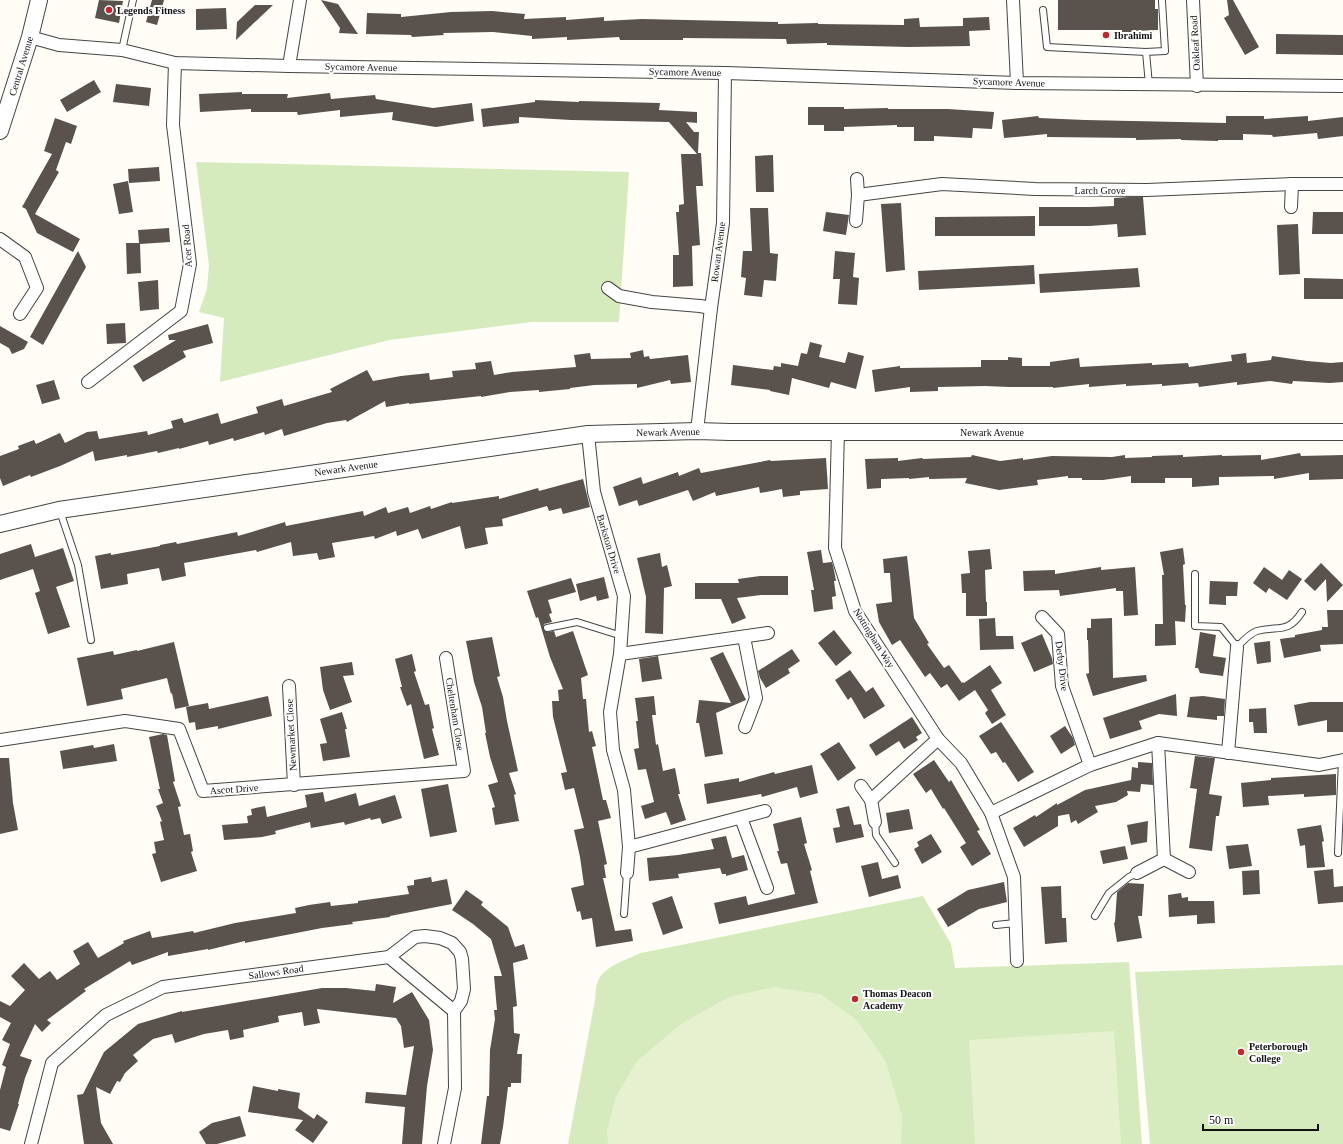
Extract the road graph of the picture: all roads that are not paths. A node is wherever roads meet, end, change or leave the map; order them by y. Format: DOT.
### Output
graph roads {
  1 [pos="39,0"];
  2 [pos="133,0"];
  3 [pos="300,0"];
  4 [pos="1013,0"];
  5 [pos="1193,0"];
  6 [pos="1162,1"];
  7 [pos="1043,10"];
  8 [pos="30,37"];
  9 [pos="122,50"];
  10 [pos="1145,52"];
  11 [pos="175,63"];
  12 [pos="289,66"];
  13 [pos="725,73"];
  14 [pos="1017,83"];
  15 [pos="1149,85"];
  16 [pos="1197,86"];
  17 [pos="1343,86"];
  18 [pos="3,116"];
  19 [pos="0,132"];
  20 [pos="857,179"];
  21 [pos="1292,184"];
  22 [pos="1343,184"];
  23 [pos="858,196"];
  24 [pos="1291,207"];
  25 [pos="856,220"];
  26 [pos="0,239"];
  27 [pos="608,288"];
  28 [pos="711,308"];
  29 [pos="20,314"];
  30 [pos="88,382"];
  31 [pos="697,431"];
  32 [pos="838,431"];
  33 [pos="1343,432"];
  34 [pos="588,434"];
  35 [pos="60,510"];
  36 [pos="0,524"];
  37 [pos="1195,574"];
  38 [pos="1302,612"];
  39 [pos="1042,617"];
  40 [pos="547,628"];
  41 [pos="768,633"];
  42 [pos="622,636"];
  43 [pos="744,637"];
  44 [pos="91,640"];
  45 [pos="1237,646"];
  46 [pos="620,654"];
  47 [pos="446,658"];
  48 [pos="289,686"];
  49 [pos="745,727"];
  50 [pos="938,739"];
  51 [pos="0,740"];
  52 [pos="1158,743"];
  53 [pos="1228,753"];
  54 [pos="1343,760"];
  55 [pos="1090,765"];
  56 [pos="464,771"];
  57 [pos="294,785"];
  58 [pos="861,786"];
  59 [pos="871,800"];
  60 [pos="764,811"];
  61 [pos="991,813"];
  62 [pos="742,818"];
  63 [pos="875,822"];
  64 [pos="629,847"];
  65 [pos="1338,853"];
  66 [pos="1164,859"];
  67 [pos="895,862"];
  68 [pos="1189,872"];
  69 [pos="627,873"];
  70 [pos="1137,873"];
  71 [pos="767,888"];
  72 [pos="624,914"];
  73 [pos="1095,916"];
  74 [pos="1016,923"];
  75 [pos="996,925"];
  76 [pos="389,957"];
  77 [pos="1017,961"];
  78 [pos="454,1011"];
  79 [pos="31,1144"];
  80 [pos="444,1144"];
  1 -- 8 [label="street, Central Avenue"];
  2 -- 9 [label="lane"];
  3 -- 12 [label="street"];
  4 -- 14 [label="street"];
  5 -- 16 [label="street, Oakleaf Road"];
  6 -- 10 [label="lane"];
  7 -- 10 [label="lane"];
  8 -- 9 [label="street, Sycamore Avenue"];
  8 -- 18 [label="street, Central Avenue"];
  9 -- 11 [label="street, Sycamore Avenue"];
  10 -- 15 [label="lane"];
  11 -- 12 [label="street, Sycamore Avenue"];
  11 -- 30 [label="street, Acer Road"];
  12 -- 13 [label="street, Sycamore Avenue"];
  13 -- 14 [label="street, Sycamore Avenue"];
  13 -- 28 [label="street, Rowan Avenue"];
  14 -- 15 [label="street, Sycamore Avenue"];
  15 -- 16 [label="street, Sycamore Avenue"];
  16 -- 17 [label="street, Sycamore Avenue"];
  18 -- 19 [label="street, Central Avenue"];
  20 -- 23 [label="street"];
  21 -- 22 [label="street, Larch Grove"];
  21 -- 23 [label="street, Larch Grove"];
  21 -- 24 [label="street"];
  23 -- 25 [label="street"];
  26 -- 29 [label="street"];
  27 -- 28 [label="street"];
  28 -- 31 [label="street, Rowan Avenue"];
  31 -- 32 [label="street, Newark Avenue"];
  31 -- 34 [label="street, Newark Avenue"];
  32 -- 33 [label="street, Newark Avenue"];
  32 -- 50 [label="street, Nottingham Way"];
  34 -- 35 [label="street, Newark Avenue"];
  34 -- 42 [label="street, Barkston Drive"];
  35 -- 36 [label="street, Newark Avenue"];
  35 -- 44 [label="lane"];
  37 -- 45 [label="lane"];
  38 -- 45 [label="lane"];
  39 -- 55 [label="street, Derby Drive"];
  40 -- 42 [label="lane"];
  41 -- 43 [label="street"];
  42 -- 46 [label="street, Barkston Drive"];
  43 -- 46 [label="street"];
  43 -- 49 [label="street"];
  45 -- 53 [label="street"];
  46 -- 64 [label="street, Barkston Drive"];
  47 -- 56 [label="street, Cheltenham Close"];
  48 -- 57 [label="street, Newmarket Close"];
  50 -- 59 [label="street"];
  50 -- 61 [label="street, Nottingham Way"];
  51 -- 57 [label="street, Ascot Drive"];
  52 -- 53 [label="street"];
  52 -- 55 [label="street"];
  52 -- 66 [label="street"];
  53 -- 54 [label="street"];
  54 -- 65 [label="lane"];
  55 -- 61 [label="street"];
  56 -- 57 [label="street, Ascot Drive"];
  58 -- 59 [label="street"];
  59 -- 63 [label="street"];
  60 -- 62 [label="street"];
  61 -- 74 [label="street, Nottingham Way"];
  62 -- 64 [label="street"];
  62 -- 71 [label="street"];
  63 -- 67 [label="lane"];
  64 -- 69 [label="street, Barkston Drive"];
  66 -- 68 [label="street"];
  66 -- 70 [label="street"];
  69 -- 72 [label="lane"];
  70 -- 73 [label="lane"];
  74 -- 75 [label="lane"];
  74 -- 77 [label="street, Nottingham Way"];
  76 -- 78 [label="street"];
  76 -- 78 [label="street"];
  76 -- 79 [label="street, Sallows Road"];
  78 -- 80 [label="street"];
}
